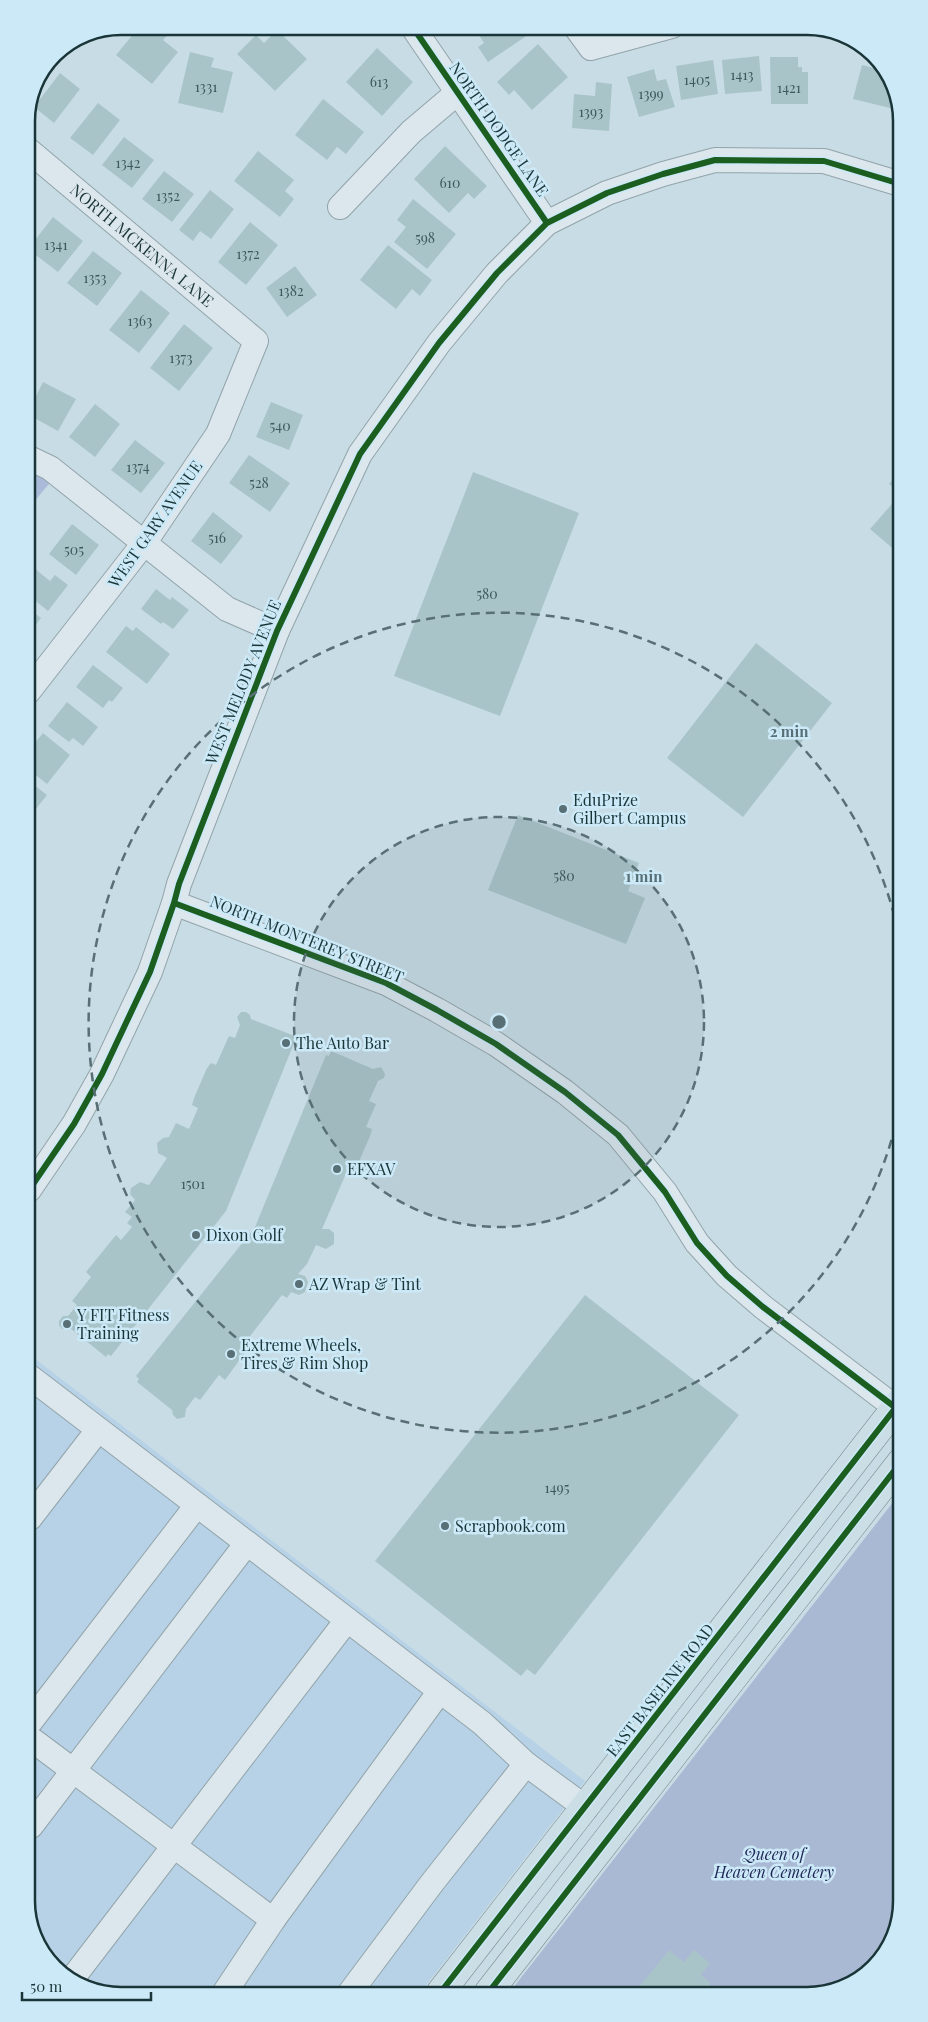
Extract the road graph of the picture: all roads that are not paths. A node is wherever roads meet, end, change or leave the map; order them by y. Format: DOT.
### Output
graph roads {
  1 [pos="418,35"];
  2 [pos="582,35"];
  3 [pos="639,35"];
  4 [pos="457,93"];
  5 [pos="35,157"];
  6 [pos="893,182"];
  7 [pos="340,207"];
  8 [pos="547,223"];
  9 [pos="256,342"];
  10 [pos="35,461"];
  11 [pos="145,542"];
  12 [pos="277,631"];
  13 [pos="35,683"];
  14 [pos="174,903"];
  15 [pos="35,1181"];
  16 [pos="35,1381"];
  17 [pos="893,1403"];
  18 [pos="893,1415"];
  19 [pos="98,1430"];
  20 [pos="893,1471"];
  21 [pos="197,1505"];
  22 [pos="35,1512"];
  23 [pos="247,1543"];
  24 [pos="347,1620"];
  25 [pos="440,1691"];
  26 [pos="35,1716"];
  27 [pos="35,1742"];
  28 [pos="526,1764"];
  29 [pos="74,1771"];
  30 [pos="586,1808"];
  31 [pos="35,1821"];
  32 [pos="173,1846"];
  33 [pos="273,1920"];
  34 [pos="76,1974"];
  35 [pos="228,1987"];
  36 [pos="354,1987"];
  37 [pos="445,1987"];
  38 [pos="493,1987"];
  1 -- 4 [label="street, NORTH DODGE LANE"];
  2 -- 3 [label="street"];
  4 -- 7 [label="street"];
  4 -- 8 [label="street, NORTH DODGE LANE"];
  5 -- 9 [label="street, NORTH MCKENNA LANE"];
  6 -- 8 [label="street, WEST MELODY AVENUE"];
  8 -- 12 [label="street, WEST MELODY AVENUE"];
  9 -- 11 [label="street, WEST GARY AVENUE"];
  10 -- 11 [label="street"];
  11 -- 12 [label="street"];
  11 -- 13 [label="street, WEST GARY AVENUE"];
  12 -- 14 [label="street, WEST MELODY AVENUE"];
  14 -- 15 [label="street, WEST MELODY AVENUE"];
  14 -- 17 [label="street, NORTH MONTEREY STREET"];
  16 -- 19 [label="street"];
  18 -- 30 [label="main road, EAST BASELINE ROAD"];
  19 -- 21 [label="street"];
  19 -- 22 [label="street"];
  20 -- 38 [label="main road"];
  21 -- 23 [label="street"];
  21 -- 26 [label="street"];
  23 -- 24 [label="street"];
  23 -- 29 [label="street"];
  24 -- 25 [label="street"];
  24 -- 32 [label="street"];
  25 -- 28 [label="street"];
  25 -- 33 [label="street"];
  27 -- 29 [label="street"];
  28 -- 30 [label="street"];
  28 -- 36 [label="street"];
  29 -- 31 [label="street"];
  29 -- 32 [label="street"];
  30 -- 37 [label="main road, EAST BASELINE ROAD"];
  32 -- 33 [label="street"];
  32 -- 34 [label="street"];
  33 -- 35 [label="street"];
}
